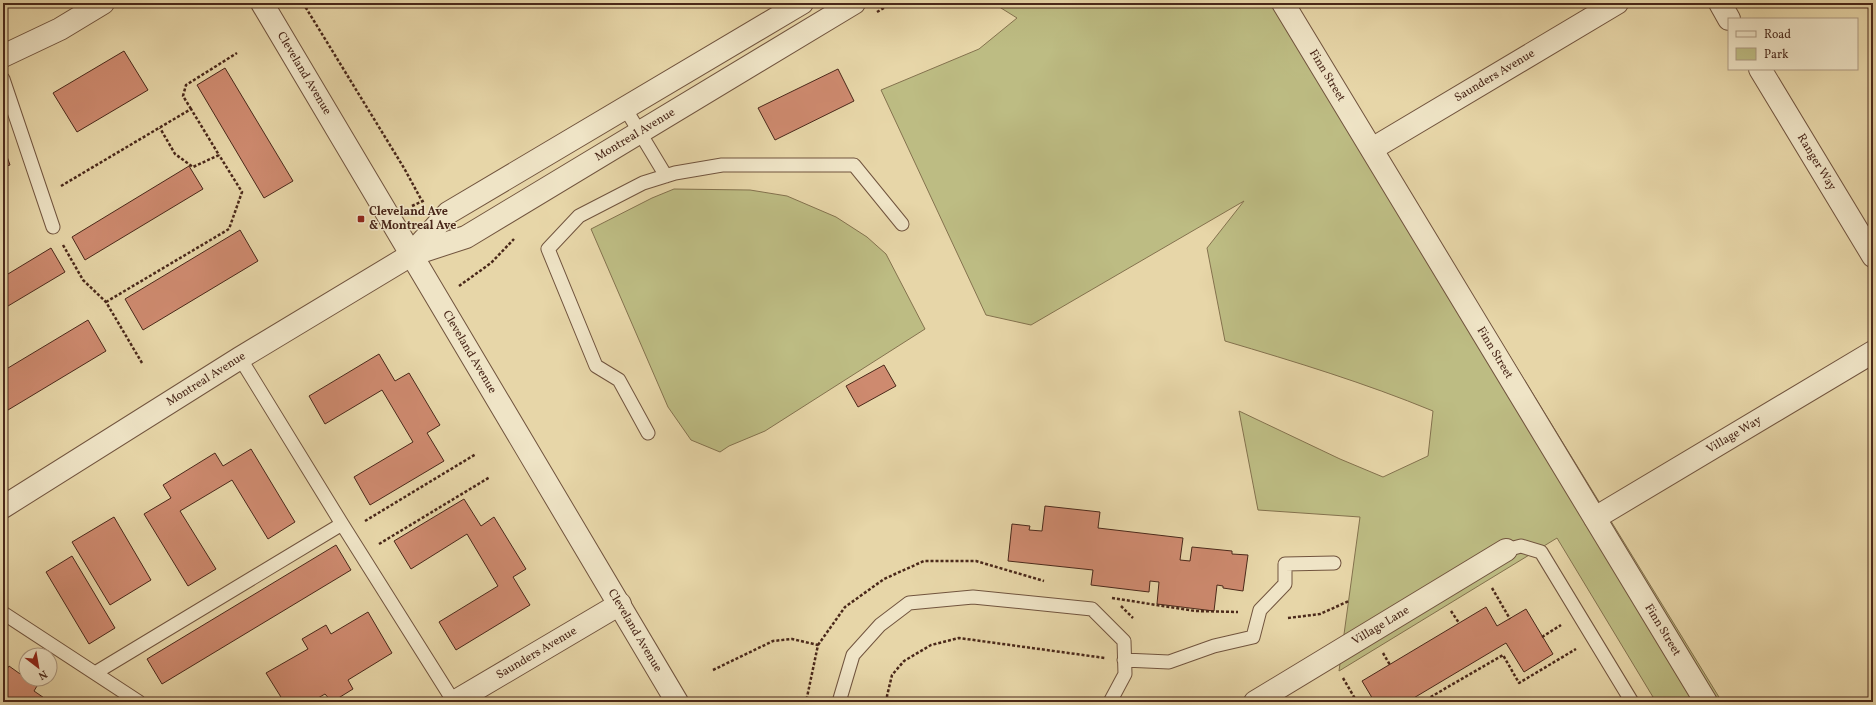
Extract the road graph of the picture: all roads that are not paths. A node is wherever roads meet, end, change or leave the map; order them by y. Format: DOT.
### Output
graph roads {
  1 [pos="103,3"];
  2 [pos="262,3"];
  3 [pos="802,3"];
  4 [pos="854,3"];
  5 [pos="1283,3"];
  6 [pos="1617,3"];
  7 [pos="1720,3"];
  8 [pos="1728,18"];
  9 [pos="3,56"];
  10 [pos="1761,70"];
  11 [pos="3,79"];
  12 [pos="626,108"];
  13 [pos="640,132"];
  14 [pos="1372,149"];
  15 [pos="666,176"];
  16 [pos="902,224"];
  17 [pos="53,227"];
  18 [pos="411,255"];
  19 [pos="1873,256"];
  20 [pos="1873,352"];
  21 [pos="240,358"];
  22 [pos="648,433"];
  23 [pos="3,508"];
  24 [pos="1595,518"];
  25 [pos="344,528"];
  26 [pos="1506,550"];
  27 [pos="1334,563"];
  28 [pos="620,604"];
  29 [pos="3,613"];
  30 [pos="1124,660"];
  31 [pos="95,673"];
  32 [pos="140,702"];
  33 [pos="454,702"];
  34 [pos="677,702"];
  35 [pos="839,702"];
  36 [pos="1110,702"];
  37 [pos="1255,702"];
  38 [pos="1632,702"];
  39 [pos="1706,702"];
  1 -- 9 [label="street"];
  2 -- 18 [label="street, Cleveland Avenue"];
  3 -- 12 [label="street, Montreal Avenue"];
  4 -- 13 [label="street, Montreal Avenue"];
  5 -- 14 [label="street, Finn Street"];
  6 -- 14 [label="street, Saunders Avenue"];
  7 -- 8 [label="street"];
  10 -- 19 [label="street, Ranger Way"];
  11 -- 17 [label="lane"];
  12 -- 13 [label="lane"];
  12 -- 18 [label="street, Montreal Avenue"];
  13 -- 15 [label="lane"];
  13 -- 18 [label="street, Montreal Avenue"];
  14 -- 24 [label="street, Finn Street"];
  15 -- 16 [label="lane"];
  15 -- 22 [label="lane"];
  18 -- 21 [label="street, Montreal Avenue"];
  18 -- 28 [label="street, Cleveland Avenue"];
  20 -- 24 [label="street, Village Way"];
  21 -- 23 [label="street, Montreal Avenue"];
  21 -- 25 [label="lane"];
  24 -- 39 [label="street, Finn Street"];
  25 -- 31 [label="lane"];
  25 -- 33 [label="lane"];
  26 -- 37 [label="street, Village Lane"];
  26 -- 38 [label="lane"];
  27 -- 30 [label="lane"];
  28 -- 33 [label="street, Saunders Avenue"];
  28 -- 34 [label="street, Cleveland Avenue"];
  29 -- 31 [label="lane"];
  30 -- 35 [label="lane"];
  30 -- 36 [label="lane"];
  31 -- 32 [label="lane"];
}
